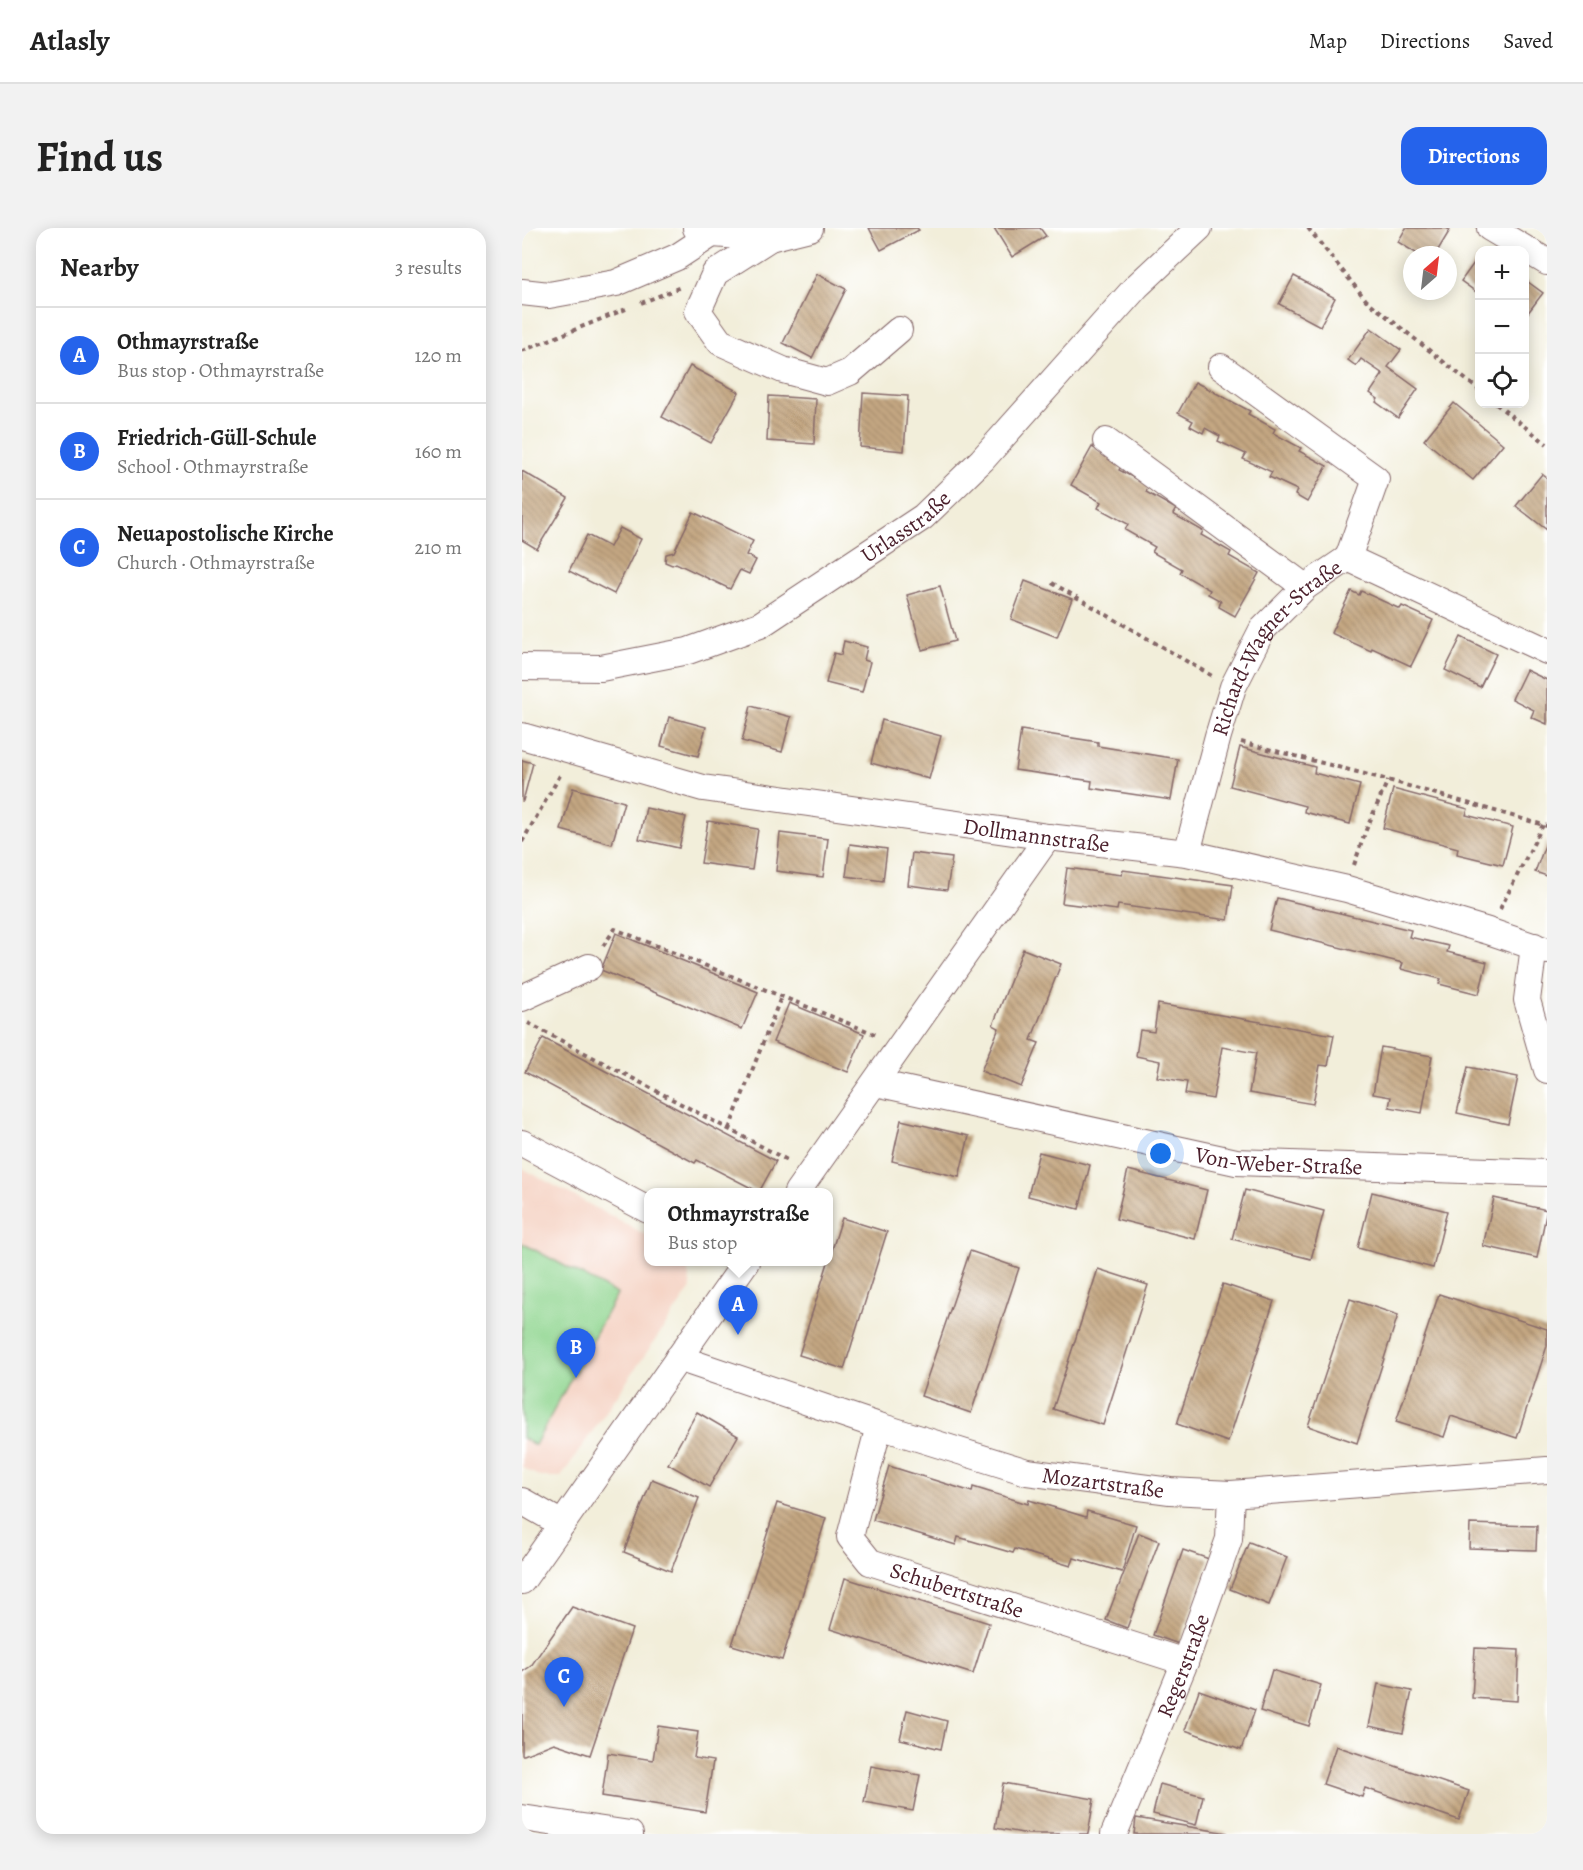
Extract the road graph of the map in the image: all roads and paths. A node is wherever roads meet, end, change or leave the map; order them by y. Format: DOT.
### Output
graph roads {
  1 [pos="810,228"];
  2 [pos="1199,228"];
  3 [pos="1308,228"];
  4 [pos="1490,228"];
  5 [pos="704,231"];
  6 [pos="770,238"];
  7 [pos="1547,262"];
  8 [pos="716,273"];
  9 [pos="522,292"];
  10 [pos="640,303"];
  11 [pos="630,308"];
  12 [pos="899,330"];
  13 [pos="522,351"];
  14 [pos="1221,367"];
  15 [pos="1475,387"];
  16 [pos="1501,408"];
  17 [pos="1106,441"];
  18 [pos="1547,444"];
  19 [pos="1348,558"];
  20 [pos="1052,583"];
  21 [pos="1305,587"];
  22 [pos="1547,651"];
  23 [pos="522,667"];
  24 [pos="1233,687"];
  25 [pos="522,736"];
  26 [pos="1218,736"];
  27 [pos="573,752"];
  28 [pos="1388,780"];
  29 [pos="1545,825"];
  30 [pos="1048,837"];
  31 [pos="522,842"];
  32 [pos="1187,853"];
  33 [pos="1347,889"];
  34 [pos="1488,931"];
  35 [pos="1541,949"];
  36 [pos="589,967"];
  37 [pos="781,997"];
  38 [pos="522,998"];
  39 [pos="522,1020"];
  40 [pos="902,1045"];
  41 [pos="1547,1070"];
  42 [pos="876,1083"];
  43 [pos="729,1129"];
  44 [pos="522,1143"];
  45 [pos="1547,1173"];
  46 [pos="805,1183"];
  47 [pos="644,1208"];
  48 [pos="742,1266"];
  49 [pos="678,1358"];
  50 [pos="879,1426"];
  51 [pos="1547,1470"];
  52 [pos="1231,1494"];
  53 [pos="522,1501"];
  54 [pos="562,1524"];
  55 [pos="522,1581"];
  56 [pos="1185,1662"];
  57 [pos="522,1818"];
  58 [pos="630,1834"];
  59 [pos="1114,1834"];
  1 -- 6 [label="street"];
  2 -- 23 [label="street, Urlasstraße"];
  3 -- 15 [label="path"];
  4 -- 7 [label="street"];
  5 -- 6 [label="street"];
  5 -- 9 [label="street"];
  6 -- 8 [label="street"];
  8 -- 10 [label="path"];
  8 -- 12 [label="street"];
  11 -- 13 [label="path"];
  14 -- 19 [label="street"];
  16 -- 18 [label="path"];
  17 -- 21 [label="street"];
  19 -- 21 [label="street, Richard-Wagner-Straße"];
  19 -- 22 [label="street, Richard-Wagner-Straße"];
  20 -- 24 [label="path"];
  21 -- 24 [label="street, Richard-Wagner-Straße"];
  24 -- 26 [label="street, Richard-Wagner-Straße"];
  25 -- 27 [label="street, Dollmannstraße"];
  26 -- 28 [label="path"];
  26 -- 32 [label="street, Richard-Wagner-Straße"];
  27 -- 30 [label="street, Dollmannstraße"];
  27 -- 31 [label="path"];
  28 -- 29 [label="path"];
  28 -- 33 [label="path"];
  29 -- 34 [label="path"];
  30 -- 32 [label="street, Dollmannstraße"];
  30 -- 40 [label="street"];
  32 -- 33 [label="street, Dollmannstraße"];
  33 -- 34 [label="street, Dollmannstraße"];
  34 -- 35 [label="street, Dollmannstraße"];
  35 -- 41 [label="street"];
  36 -- 37 [label="path"];
  36 -- 38 [label="street"];
  37 -- 40 [label="path"];
  37 -- 43 [label="path"];
  39 -- 43 [label="path"];
  40 -- 42 [label="street"];
  42 -- 45 [label="street, Von-Weber-Straße"];
  42 -- 46 [label="street"];
  43 -- 46 [label="path"];
  44 -- 47 [label="street"];
  48 -- 49 [label="street"];
  49 -- 50 [label="street, Mozartstraße"];
  49 -- 54 [label="street"];
  50 -- 52 [label="street, Mozartstraße"];
  50 -- 56 [label="street, Schubertstraße"];
  51 -- 52 [label="street, Mozartstraße"];
  52 -- 56 [label="street, Regerstraße"];
  53 -- 54 [label="street"];
  54 -- 55 [label="street"];
  56 -- 59 [label="street, Regerstraße"];
  57 -- 58 [label="street"];
}
